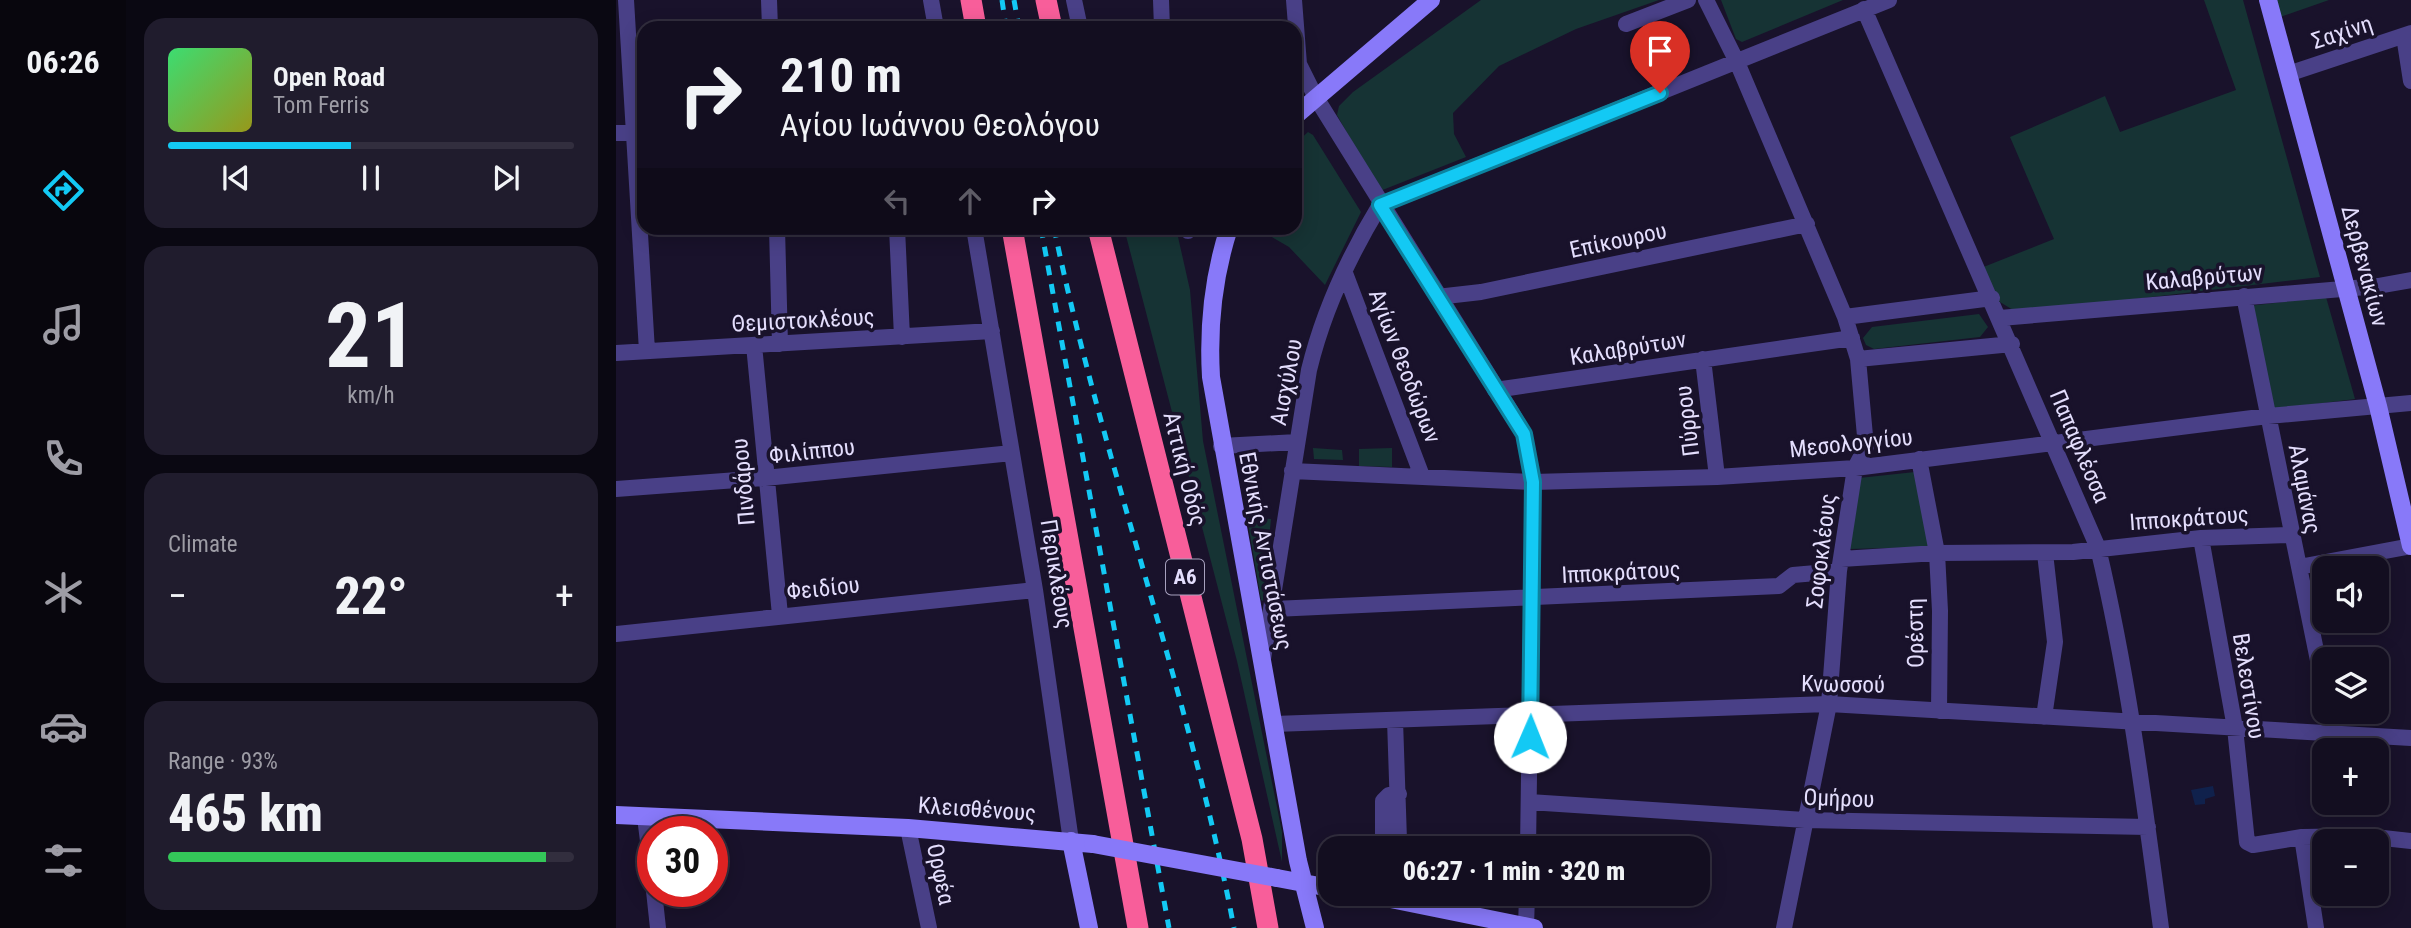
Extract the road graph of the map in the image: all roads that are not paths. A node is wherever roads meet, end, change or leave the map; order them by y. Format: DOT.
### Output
graph roads {
  1 [pos="626,0"];
  2 [pos="769,0"];
  3 [pos="930,0"];
  4 [pos="971,0"];
  5 [pos="1046,0"];
  6 [pos="1074,0"];
  7 [pos="1161,0"];
  8 [pos="1294,0"];
  9 [pos="1688,0"];
  10 [pos="1706,0"];
  11 [pos="1889,0"];
  12 [pos="2268,0"];
  13 [pos="1429,1"];
  14 [pos="1864,9"];
  15 [pos="770,21"];
  16 [pos="934,21"];
  17 [pos="975,21"];
  18 [pos="1050,21"];
  19 [pos="1078,21"];
  20 [pos="1162,21"];
  21 [pos="1296,21"];
  22 [pos="1626,24"];
  23 [pos="623,27"];
  24 [pos="2407,35"];
  25 [pos="1737,62"];
  26 [pos="1302,70"];
  27 [pos="2288,74"];
  28 [pos="2411,81"];
  29 [pos="1315,96"];
  30 [pos="1302,109"];
  31 [pos="637,114"];
  32 [pos="616,133"];
  33 [pos="637,133"];
  34 [pos="1380,205"];
  35 [pos="1807,224"];
  36 [pos="643,235"];
  37 [pos="777,235"];
  38 [pos="897,235"];
  39 [pos="975,235"];
  40 [pos="1013,235"];
  41 [pos="1100,235"];
  42 [pos="1227,235"];
  43 [pos="1345,273"];
  44 [pos="2411,280"];
  45 [pos="2345,288"];
  46 [pos="2244,296"];
  47 [pos="1437,297"];
  48 [pos="1992,298"];
  49 [pos="1845,317"];
  50 [pos="2000,318"];
  51 [pos="992,331"];
  52 [pos="902,337"];
  53 [pos="1852,338"];
  54 [pos="780,344"];
  55 [pos="2011,344"];
  56 [pos="754,345"];
  57 [pos="647,351"];
  58 [pos="616,353"];
  59 [pos="1703,359"];
  60 [pos="1858,359"];
  61 [pos="1495,390"];
  62 [pos="2411,402"];
  63 [pos="2378,406"];
  64 [pos="2268,416"];
  65 [pos="1297,442"];
  66 [pos="2054,442"];
  67 [pos="1221,446"];
  68 [pos="1012,453"];
  69 [pos="1919,459"];
  70 [pos="1855,468"];
  71 [pos="1292,471"];
  72 [pos="1422,476"];
  73 [pos="1717,477"];
  74 [pos="765,478"];
  75 [pos="1533,482"];
  76 [pos="616,489"];
  77 [pos="2290,535"];
  78 [pos="2200,538"];
  79 [pos="2411,546"];
  80 [pos="2098,548"];
  81 [pos="1937,553"];
  82 [pos="2045,553"];
  83 [pos="1840,566"];
  84 [pos="2299,567"];
  85 [pos="1035,590"];
  86 [pos="1531,599"];
  87 [pos="1274,609"];
  88 [pos="780,615"];
  89 [pos="616,634"];
  90 [pos="2315,647"];
  91 [pos="1263,663"];
  92 [pos="1829,704"];
  93 [pos="1939,711"];
  94 [pos="1531,716"];
  95 [pos="2044,717"];
  96 [pos="1395,720"];
  97 [pos="2134,722"];
  98 [pos="1274,724"];
  99 [pos="2331,724"];
  100 [pos="2235,728"];
  101 [pos="2332,731"];
  102 [pos="2411,738"];
  103 [pos="1529,802"];
  104 [pos="616,816"];
  105 [pos="637,817"];
  106 [pos="728,820"];
  107 [pos="1805,820"];
  108 [pos="2148,827"];
  109 [pos="908,828"];
  110 [pos="1399,836"];
  111 [pos="1528,836"];
  112 [pos="2302,836"];
  113 [pos="1071,841"];
  114 [pos="2411,841"];
  115 [pos="1304,883"];
  116 [pos="1318,886"];
  117 [pos="1429,906"];
  118 [pos="1528,906"];
  119 [pos="656,907"];
  120 [pos="1529,927"];
  121 [pos="658,928"];
  122 [pos="929,928"];
  123 [pos="1089,928"];
  124 [pos="1138,928"];
  125 [pos="1268,928"];
  126 [pos="1315,928"];
  127 [pos="1784,928"];
  128 [pos="2161,928"];
  129 [pos="2316,928"];
  1 -- 23 [label="street"];
  2 -- 15 [label="street"];
  3 -- 16 [label="street"];
  4 -- 17 [label="highway"];
  5 -- 18 [label="highway"];
  6 -- 19 [label="street"];
  7 -- 20 [label="street"];
  8 -- 21 [label="street"];
  9 -- 22 [label="street"];
  10 -- 25 [label="street, Σοφοκλέους"];
  11 -- 14 [label="street"];
  12 -- 27 [label="street, Δερβενακίων"];
  13 -- 29 [label="street"];
  14 -- 25 [label="street"];
  14 -- 48 [label="street, Παπαφλέσσα"];
  23 -- 31 [label="street"];
  24 -- 27 [label="street, Σαχίνη"];
  24 -- 28 [label="street"];
  25 -- 34 [label="street"];
  25 -- 35 [label="street, Σοφοκλέους"];
  26 -- 29 [label="street"];
  27 -- 45 [label="street, Δερβενακίων"];
  29 -- 30 [label="street"];
  29 -- 34 [label="street"];
  32 -- 33 [label="street"];
  34 -- 43 [label="street, Αισχύλου"];
  34 -- 47 [label="street"];
  35 -- 47 [label="street, Επίκουρου"];
  35 -- 49 [label="street, Σοφοκλέους"];
  36 -- 57 [label="street"];
  37 -- 54 [label="street"];
  38 -- 52 [label="street"];
  39 -- 51 [label="street, Περικλέους"];
  40 -- 124 [label="highway"];
  41 -- 125 [label="highway, Αττική Οδός / Α6"];
  42 -- 67 [label="street, Εθνικής Αντιστάσεως"];
  43 -- 65 [label="street, Αισχύλου"];
  43 -- 72 [label="street, Αγίων Θεοδώρων"];
  44 -- 45 [label="street, Καλαβρύτων"];
  45 -- 46 [label="street, Καλαβρύτων"];
  45 -- 63 [label="street, Δερβενακίων"];
  46 -- 50 [label="street, Καλαβρύτων"];
  46 -- 64 [label="street, Αλαμάνας"];
  47 -- 61 [label="street"];
  48 -- 49 [label="street"];
  48 -- 50 [label="street, Παπαφλέσσα"];
  49 -- 53 [label="street, Σοφοκλέους"];
  50 -- 55 [label="street, Παπαφλέσσα"];
  51 -- 52 [label="street, Θεμιστοκλέους"];
  51 -- 68 [label="street, Περικλέους"];
  52 -- 54 [label="street, Θεμιστοκλέους"];
  53 -- 59 [label="street, Καλαβρύτων"];
  53 -- 60 [label="street, Σοφοκλέους"];
  54 -- 56 [label="street, Θεμιστοκλέους"];
  55 -- 60 [label="street"];
  55 -- 66 [label="street, Παπαφλέσσα"];
  56 -- 57 [label="street, Θεμιστοκλέους"];
  56 -- 74 [label="street, Πινδάρου"];
  57 -- 58 [label="street, Θεμιστοκλέους"];
  59 -- 61 [label="street, Καλαβρύτων"];
  59 -- 73 [label="street, Πύρρου"];
  60 -- 70 [label="street, Σοφοκλέους"];
  61 -- 75 [label="street"];
  62 -- 63 [label="street, Μεσολογγίου"];
  63 -- 64 [label="street, Μεσολογγίου"];
  63 -- 79 [label="street, Δερβενακίων"];
  64 -- 66 [label="street, Μεσολογγίου"];
  64 -- 77 [label="street, Αλαμάνας"];
  65 -- 67 [label="street"];
  65 -- 71 [label="street, Αισχύλου"];
  66 -- 69 [label="street, Μεσολογγίου"];
  66 -- 80 [label="street, Παπαφλέσσα"];
  67 -- 91 [label="street, Εθνικής Αντιστάσεως"];
  68 -- 74 [label="street, Φιλίππου"];
  68 -- 85 [label="street, Περικλέους"];
  69 -- 70 [label="street, Μεσολογγίου"];
  69 -- 81 [label="street, Ορέστη"];
  70 -- 73 [label="street, Μεσολογγίου"];
  70 -- 83 [label="street, Σοφοκλέους"];
  71 -- 72 [label="street, Μεσολογγίου"];
  71 -- 87 [label="street, Αισχύλου"];
  72 -- 75 [label="street, Μεσολογγίου"];
  73 -- 75 [label="street, Μεσολογγίου"];
  74 -- 76 [label="street, Φιλίππου"];
  74 -- 88 [label="street, Πινδάρου"];
  75 -- 86 [label="street"];
  77 -- 78 [label="street, Ιπποκράτους"];
  77 -- 84 [label="street, Αλαμάνας"];
  78 -- 80 [label="street, Ιπποκράτους"];
  78 -- 100 [label="street, Βελεστίνου"];
  79 -- 84 [label="street"];
  80 -- 82 [label="street, Ιπποκράτους"];
  80 -- 97 [label="street, Παπαφλέσσα"];
  81 -- 82 [label="street, Ιπποκράτους"];
  81 -- 83 [label="street, Ιπποκράτους"];
  81 -- 93 [label="street, Ορέστη"];
  82 -- 95 [label="street"];
  83 -- 86 [label="street, Ιπποκράτους"];
  83 -- 92 [label="street, Σοφοκλέους"];
  84 -- 90 [label="street, Αλαμάνας"];
  85 -- 88 [label="street, Φειδίου"];
  85 -- 113 [label="street, Περικλέους"];
  86 -- 87 [label="street, Ιπποκράτους"];
  86 -- 94 [label="street"];
  87 -- 91 [label="street, Αισχύλου"];
  88 -- 89 [label="street, Φειδίου"];
  91 -- 98 [label="street, Εθνικής Αντιστάσεως"];
  92 -- 93 [label="street, Κνωσσού"];
  92 -- 94 [label="street, Κνωσσού"];
  92 -- 107 [label="street, Σοφοκλέους"];
  93 -- 95 [label="street, Κνωσσού"];
  94 -- 96 [label="street, Κνωσσού"];
  94 -- 103 [label="street"];
  95 -- 97 [label="street, Κνωσσού"];
  96 -- 98 [label="street, Κνωσσού"];
  96 -- 110 [label="street"];
  97 -- 100 [label="street, Κνωσσού"];
  97 -- 108 [label="street, Παπαφλέσσα"];
  98 -- 115 [label="street, Εθνικής Αντιστάσεως"];
  99 -- 101 [label="street"];
  100 -- 101 [label="street, Κνωσσού"];
  100 -- 112 [label="street, Βελεστίνου"];
  101 -- 102 [label="street, Κνωσσού"];
  103 -- 107 [label="street, Ομήρου"];
  103 -- 111 [label="street"];
  104 -- 105 [label="street, Κλεισθένους"];
  106 -- 109 [label="street, Κλεισθένους"];
  107 -- 108 [label="street, Ομήρου"];
  107 -- 127 [label="street, Σοφοκλέους"];
  108 -- 128 [label="street, Παπαφλέσσα"];
  109 -- 113 [label="street, Κλεισθένους"];
  109 -- 122 [label="street, Ορφέα"];
  112 -- 114 [label="street"];
  112 -- 129 [label="street"];
  113 -- 115 [label="street, Κλεισθένους, bridge"];
  113 -- 123 [label="street, Περικλέους"];
  115 -- 116 [label="street, Κλεισθένους"];
  115 -- 126 [label="street, Εθνικής Αντιστάσεως"];
  117 -- 120 [label="street"];
  118 -- 120 [label="street"];
  119 -- 121 [label="street"];
}
